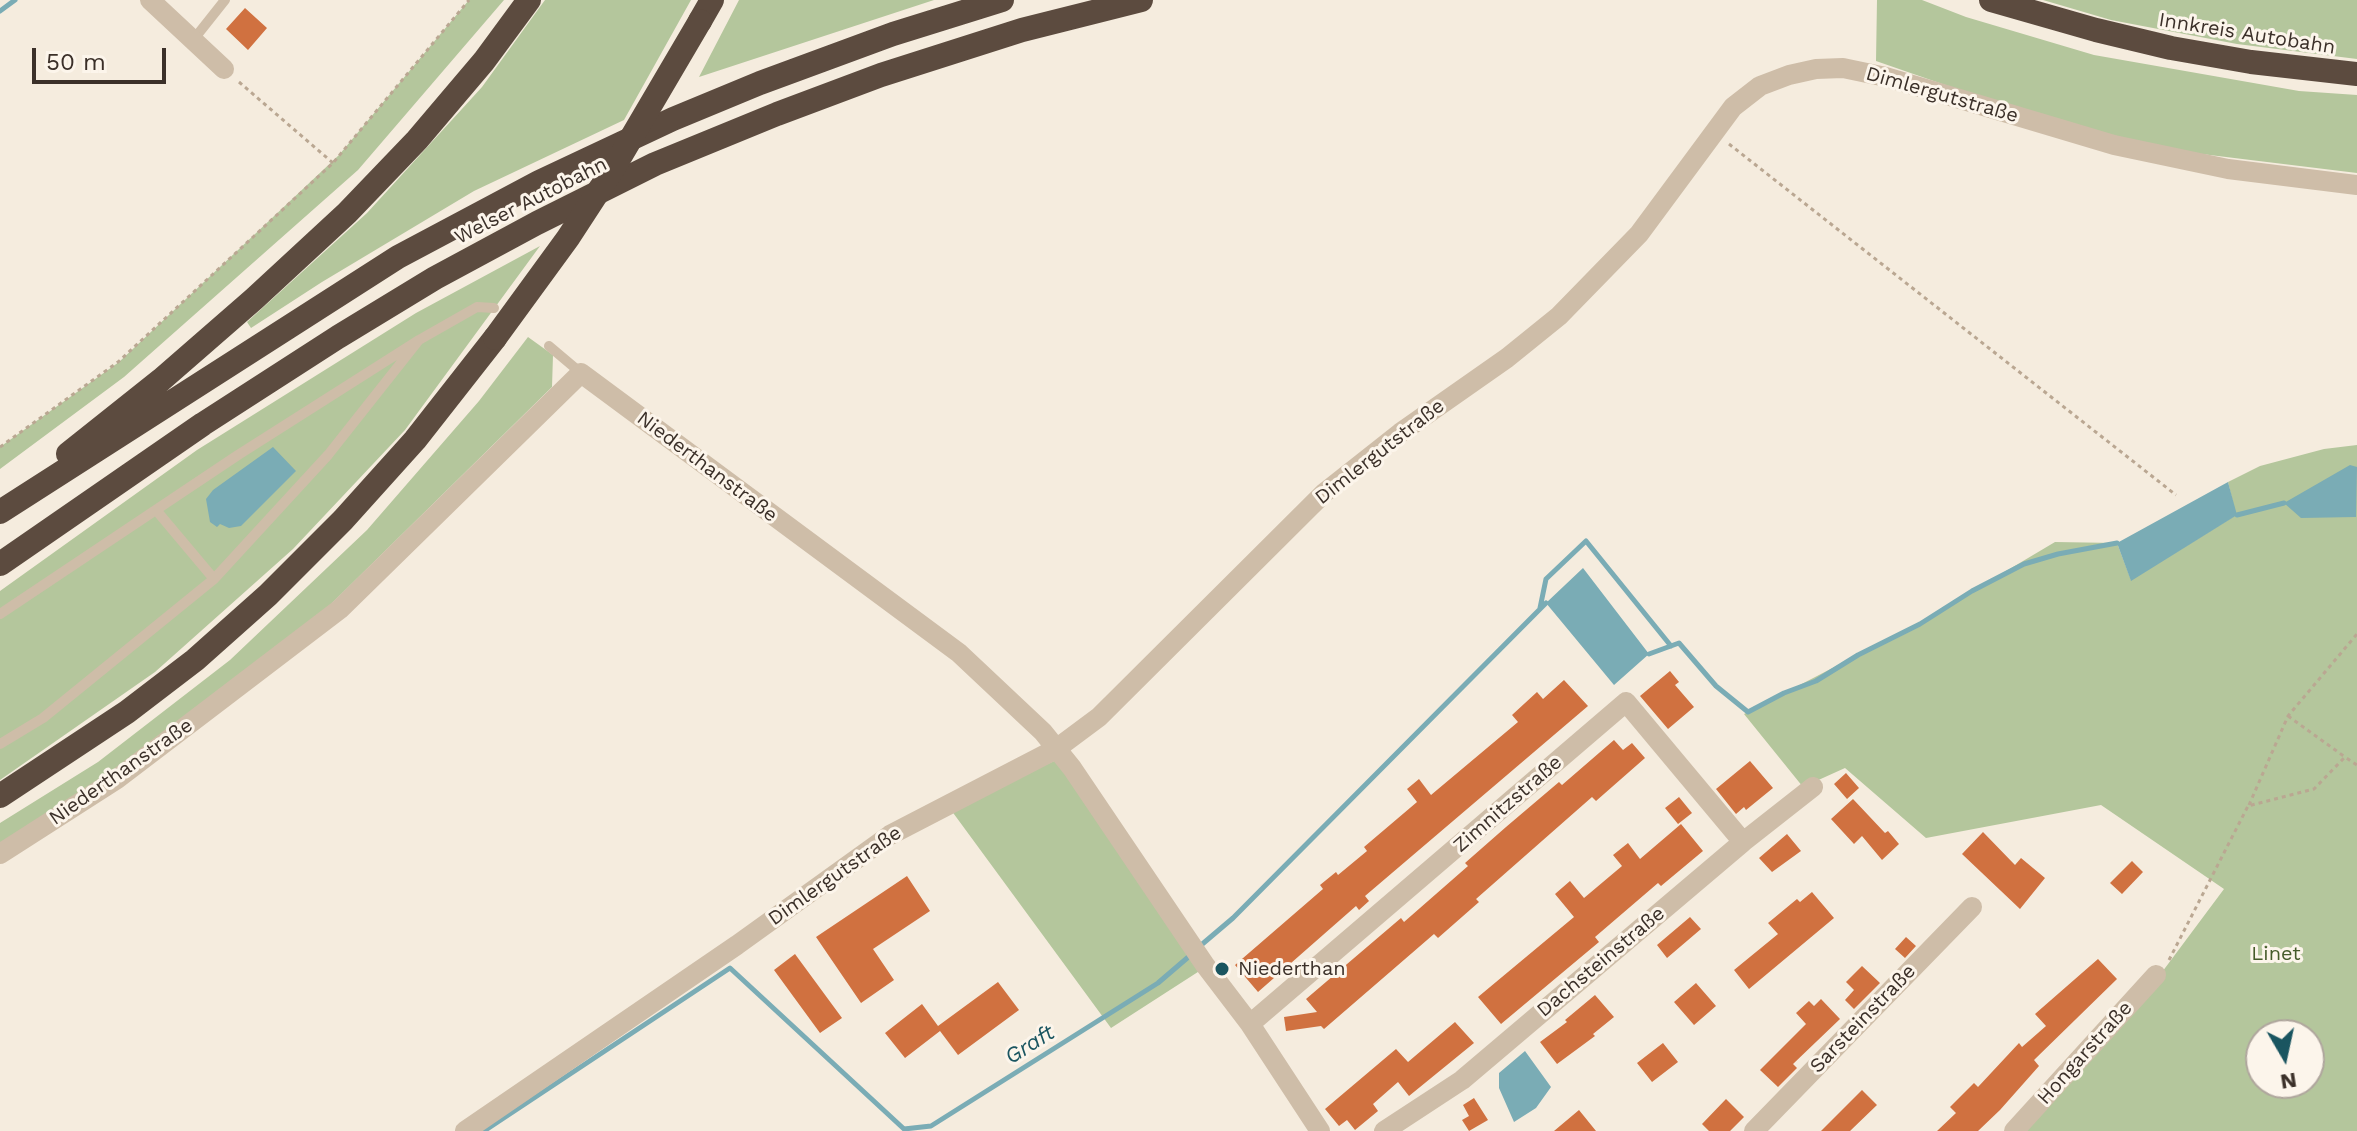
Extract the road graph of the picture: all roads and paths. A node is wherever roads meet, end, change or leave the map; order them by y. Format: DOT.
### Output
graph roads {
  1 [pos="150,0"];
  2 [pos="225,0"];
  3 [pos="469,0"];
  4 [pos="529,0"];
  5 [pos="1002,0"];
  6 [pos="1141,0"];
  7 [pos="1991,0"];
  8 [pos="706,11"];
  9 [pos="194,39"];
  10 [pos="224,69"];
  11 [pos="2357,74"];
  12 [pos="1714,132"];
  13 [pos="333,163"];
  14 [pos="2357,185"];
  15 [pos="494,308"];
  16 [pos="419,340"];
  17 [pos="549,346"];
  18 [pos="581,373"];
  19 [pos="0,447"];
  20 [pos="2176,495"];
  21 [pos="156,510"];
  22 [pos="0,511"];
  23 [pos="0,564"];
  24 [pos="214,579"];
  25 [pos="0,614"];
  26 [pos="2357,634"];
  27 [pos="2288,716"];
  28 [pos="0,744"];
  29 [pos="1056,749"];
  30 [pos="2345,757"];
  31 [pos="2357,765"];
  32 [pos="1813,787"];
  33 [pos="0,796"];
  34 [pos="2248,806"];
  35 [pos="1743,842"];
  36 [pos="0,854"];
  37 [pos="1972,907"];
  38 [pos="2156,975"];
  39 [pos="1250,1024"];
  40 [pos="465,1131"];
  41 [pos="1320,1131"];
  42 [pos="1384,1131"];
  43 [pos="1754,1131"];
  44 [pos="2014,1131"];
  1 -- 9 [label="street"];
  2 -- 9 [label="lane"];
  3 -- 13 [label="path"];
  4 -- 22 [label="highway"];
  5 -- 22 [label="highway, Welser Autobahn"];
  6 -- 23 [label="highway, Welser Autobahn"];
  7 -- 11 [label="highway, Innkreis Autobahn"];
  8 -- 33 [label="highway, bridge"];
  9 -- 10 [label="street"];
  10 -- 13 [label="path"];
  12 -- 14 [label="street, Dimlergutstraße"];
  12 -- 20 [label="path"];
  12 -- 29 [label="street, Dimlergutstraße"];
  13 -- 19 [label="path"];
  15 -- 16 [label="lane"];
  16 -- 21 [label="lane"];
  16 -- 24 [label="lane"];
  17 -- 18 [label="lane"];
  18 -- 29 [label="street, Niederthanstraße"];
  18 -- 36 [label="street, Niederthanstraße"];
  21 -- 24 [label="lane"];
  21 -- 25 [label="lane"];
  24 -- 28 [label="lane"];
  26 -- 27 [label="path"];
  27 -- 30 [label="path"];
  27 -- 34 [label="path"];
  29 -- 39 [label="street, Niederthanstraße"];
  29 -- 40 [label="street, Dimlergutstraße"];
  30 -- 31 [label="path"];
  30 -- 34 [label="path"];
  32 -- 35 [label="street, Dachsteinstraße"];
  34 -- 38 [label="path"];
  35 -- 39 [label="street, Zimnitzstraße"];
  35 -- 42 [label="street, Dachsteinstraße"];
  37 -- 43 [label="street, Sarsteinstraße"];
  38 -- 44 [label="street, Hongarstraße"];
  39 -- 41 [label="street, Niederthanstraße"];
}
